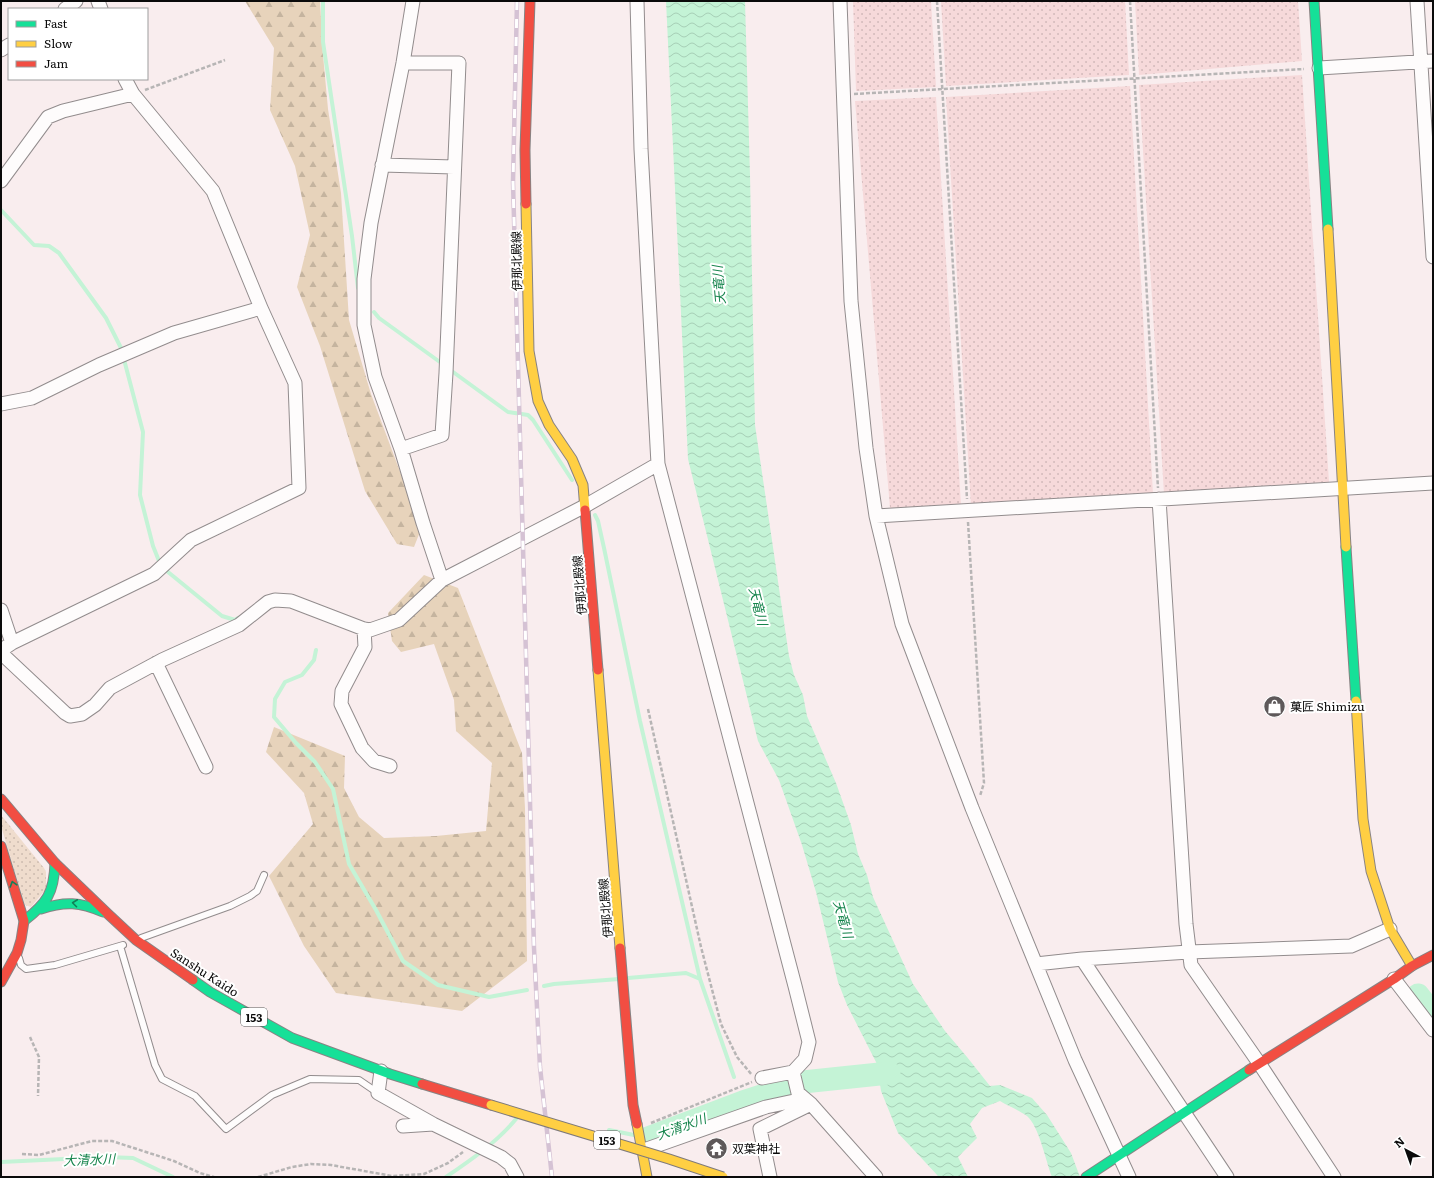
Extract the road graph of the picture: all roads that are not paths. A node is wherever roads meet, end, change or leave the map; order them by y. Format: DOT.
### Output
graph roads {
  1 [pos="76,1"];
  2 [pos="413,1"];
  3 [pos="530,1"];
  4 [pos="637,1"];
  5 [pos="840,1"];
  6 [pos="1314,1"];
  7 [pos="1417,1"];
  8 [pos="66,8"];
  9 [pos="1427,61"];
  10 [pos="403,63"];
  11 [pos="1319,68"];
  12 [pos="126,80"];
  13 [pos="133,94"];
  14 [pos="382,165"];
  15 [pos="454,167"];
  16 [pos="1,181"];
  17 [pos="1433,257"];
  18 [pos="261,308"];
  19 [pos="1,404"];
  20 [pos="401,449"];
  21 [pos="658,464"];
  22 [pos="1433,483"];
  23 [pos="1342,487"];
  24 [pos="1159,499"];
  25 [pos="585,506"];
  26 [pos="876,516"];
  27 [pos="442,580"];
  28 [pos="1,610"];
  29 [pos="364,629"];
  30 [pos="5,649"];
  31 [pos="156,663"];
  32 [pos="390,766"];
  33 [pos="206,767"];
  34 [pos="1,799"];
  35 [pos="1,846"];
  36 [pos="54,863"];
  37 [pos="264,875"];
  38 [pos="41,909"];
  39 [pos="108,914"];
  40 [pos="24,921"];
  41 [pos="1390,929"];
  42 [pos="136,940"];
  43 [pos="120,946"];
  44 [pos="1188,952"];
  45 [pos="17,953"];
  46 [pos="1433,955"];
  47 [pos="1082,959"];
  48 [pos="1036,964"];
  49 [pos="1412,966"];
  50 [pos="1394,979"];
  51 [pos="1,982"];
  52 [pos="1433,1030"];
  53 [pos="1259,1063"];
  54 [pos="381,1071"];
  55 [pos="793,1072"];
  56 [pos="762,1078"];
  57 [pos="378,1093"];
  58 [pos="811,1104"];
  59 [pos="1185,1112"];
  60 [pos="433,1124"];
  61 [pos="404,1126"];
  62 [pos="642,1148"];
  63 [pos="1115,1158"];
  64 [pos="517,1177"];
  65 [pos="647,1177"];
  66 [pos="723,1177"];
  67 [pos="770,1177"];
  68 [pos="876,1177"];
  69 [pos="1086,1177"];
  70 [pos="1130,1177"];
  71 [pos="1227,1177"];
  72 [pos="1334,1177"];
  1 -- 8 [label="street"];
  2 -- 10 [label="street"];
  3 -- 25 [label="main road, 伊那北殿線"];
  4 -- 21 [label="street"];
  5 -- 26 [label="street"];
  6 -- 11 [label="main road"];
  7 -- 9 [label="street"];
  9 -- 11 [label="street"];
  9 -- 17 [label="street"];
  10 -- 14 [label="street"];
  10 -- 15 [label="street"];
  11 -- 23 [label="main road"];
  12 -- 13 [label="street"];
  13 -- 16 [label="street"];
  13 -- 18 [label="street"];
  14 -- 15 [label="street"];
  14 -- 20 [label="street"];
  15 -- 20 [label="street"];
  18 -- 19 [label="street"];
  18 -- 30 [label="street"];
  20 -- 27 [label="street"];
  21 -- 25 [label="street"];
  21 -- 55 [label="street"];
  22 -- 23 [label="street"];
  23 -- 24 [label="street"];
  23 -- 41 [label="main road"];
  24 -- 26 [label="street"];
  24 -- 44 [label="street"];
  25 -- 27 [label="street"];
  25 -- 62 [label="main road, 伊那北殿線"];
  26 -- 48 [label="street"];
  27 -- 29 [label="street"];
  28 -- 30 [label="street"];
  29 -- 31 [label="street"];
  29 -- 32 [label="street"];
  30 -- 31 [label="street"];
  31 -- 33 [label="street"];
  34 -- 36 [label="main road, Sanshu Kaido / 153"];
  40 -- 35 [label="main road, one-way"];
  36 -- 38 [label="main road"];
  36 -- 39 [label="main road, Sanshu Kaido / 153"];
  37 -- 42 [label="lane"];
  39 -- 38 [label="main road, one-way"];
  38 -- 40 [label="main road"];
  39 -- 42 [label="main road, Sanshu Kaido / 153"];
  40 -- 45 [label="main road"];
  41 -- 44 [label="street"];
  41 -- 49 [label="main road"];
  42 -- 43 [label="lane"];
  42 -- 54 [label="main road, Sanshu Kaido / 153"];
  43 -- 45 [label="lane"];
  43 -- 57 [label="lane"];
  44 -- 47 [label="street"];
  44 -- 53 [label="street"];
  45 -- 51 [label="main road"];
  46 -- 49 [label="main road"];
  47 -- 48 [label="street"];
  47 -- 59 [label="street"];
  48 -- 63 [label="street"];
  49 -- 50 [label="main road"];
  50 -- 52 [label="street"];
  50 -- 53 [label="main road"];
  53 -- 59 [label="main road"];
  53 -- 72 [label="street"];
  54 -- 57 [label="street"];
  54 -- 66 [label="main road, Sanshu Kaido / 153, bridge"];
  55 -- 56 [label="street"];
  55 -- 58 [label="street"];
  57 -- 60 [label="street"];
  58 -- 62 [label="street"];
  58 -- 67 [label="street"];
  58 -- 68 [label="street"];
  59 -- 63 [label="main road"];
  59 -- 71 [label="street"];
  60 -- 61 [label="street"];
  60 -- 64 [label="street"];
  62 -- 65 [label="main road, 伊那北殿線"];
  63 -- 69 [label="main road"];
  63 -- 70 [label="street"];
}
